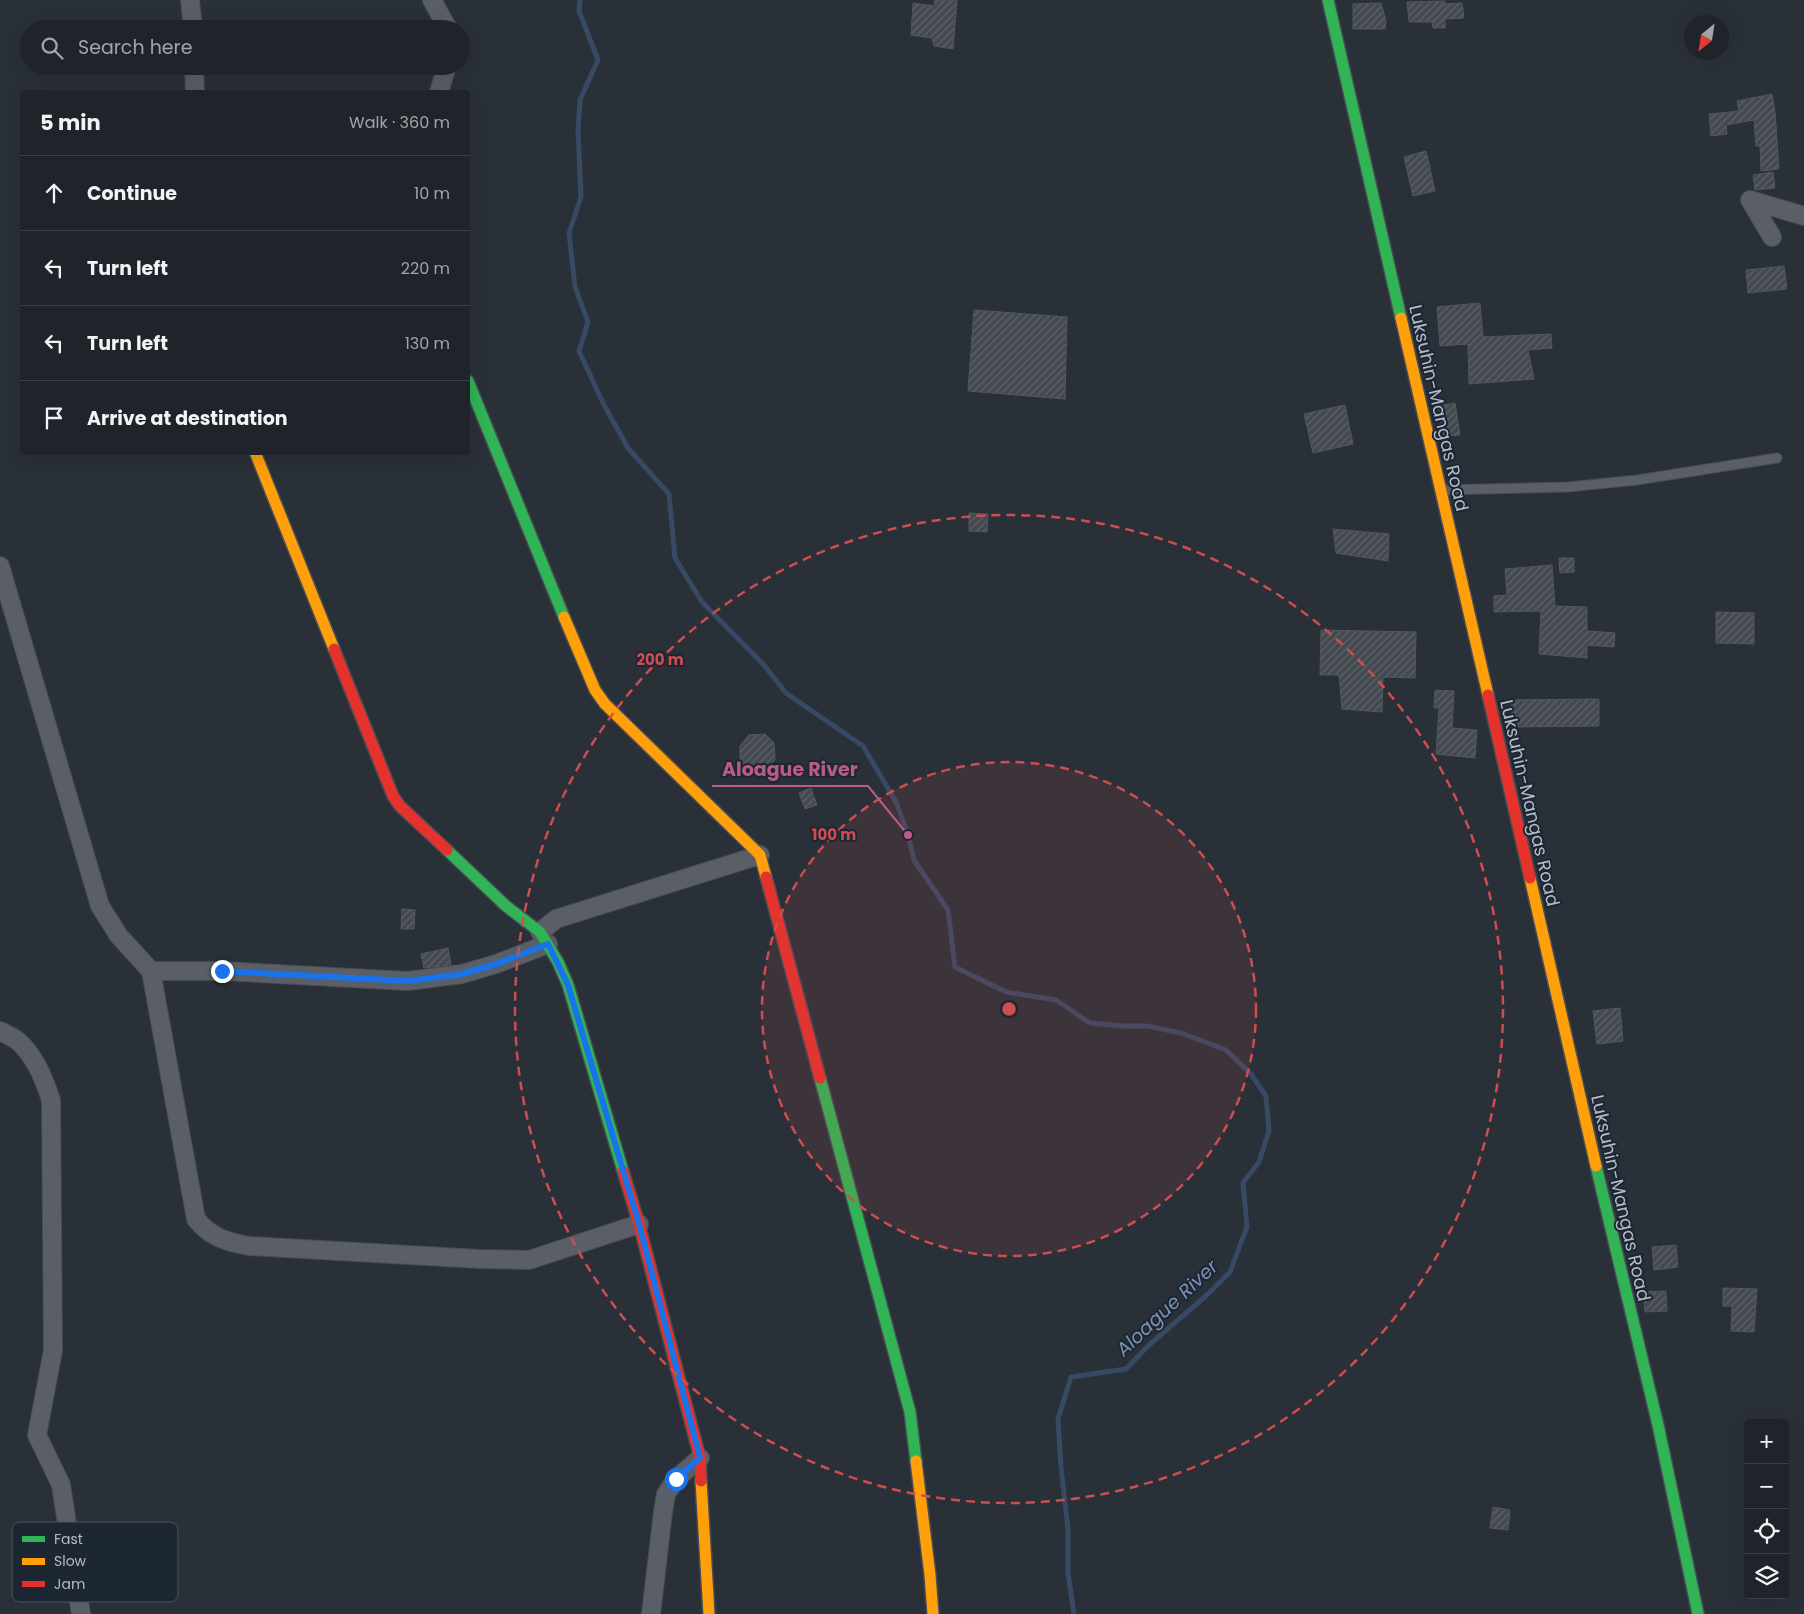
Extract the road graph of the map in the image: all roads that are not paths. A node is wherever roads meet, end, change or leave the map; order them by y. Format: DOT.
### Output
graph roads {
  1 [pos="190,0"];
  2 [pos="432,0"];
  3 [pos="1328,0"];
  4 [pos="192,20"];
  5 [pos="443,20"];
  6 [pos="194,75"];
  7 [pos="444,75"];
  8 [pos="195,90"];
  9 [pos="440,90"];
  10 [pos="1804,216"];
  11 [pos="1772,237"];
  12 [pos="470,386"];
  13 [pos="256,455"];
  14 [pos="1777,458"];
  15 [pos="1440,490"];
  16 [pos="0,566"];
  17 [pos="760,855"];
  18 [pos="544,938"];
  19 [pos="151,971"];
  20 [pos="0,1031"];
  21 [pos="639,1224"];
  22 [pos="700,1458"];
  23 [pos="67,1522"];
  24 [pos="651,1614"];
  25 [pos="709,1614"];
  26 [pos="932,1614"];
  27 [pos="1698,1614"];
  1 -- 4 [label="street"];
  2 -- 5 [label="street"];
  3 -- 15 [label="street, Luksuhin-Mangas Road"];
  6 -- 8 [label="street"];
  7 -- 9 [label="street"];
  10 -- 11 [label="street"];
  12 -- 17 [label="street"];
  13 -- 18 [label="street"];
  14 -- 15 [label="lane"];
  15 -- 27 [label="street, Luksuhin-Mangas Road"];
  16 -- 19 [label="street"];
  17 -- 18 [label="street"];
  17 -- 26 [label="street"];
  18 -- 19 [label="street"];
  18 -- 21 [label="street"];
  19 -- 21 [label="street"];
  20 -- 23 [label="street"];
  21 -- 22 [label="street"];
  22 -- 24 [label="street"];
  22 -- 25 [label="street"];
}
